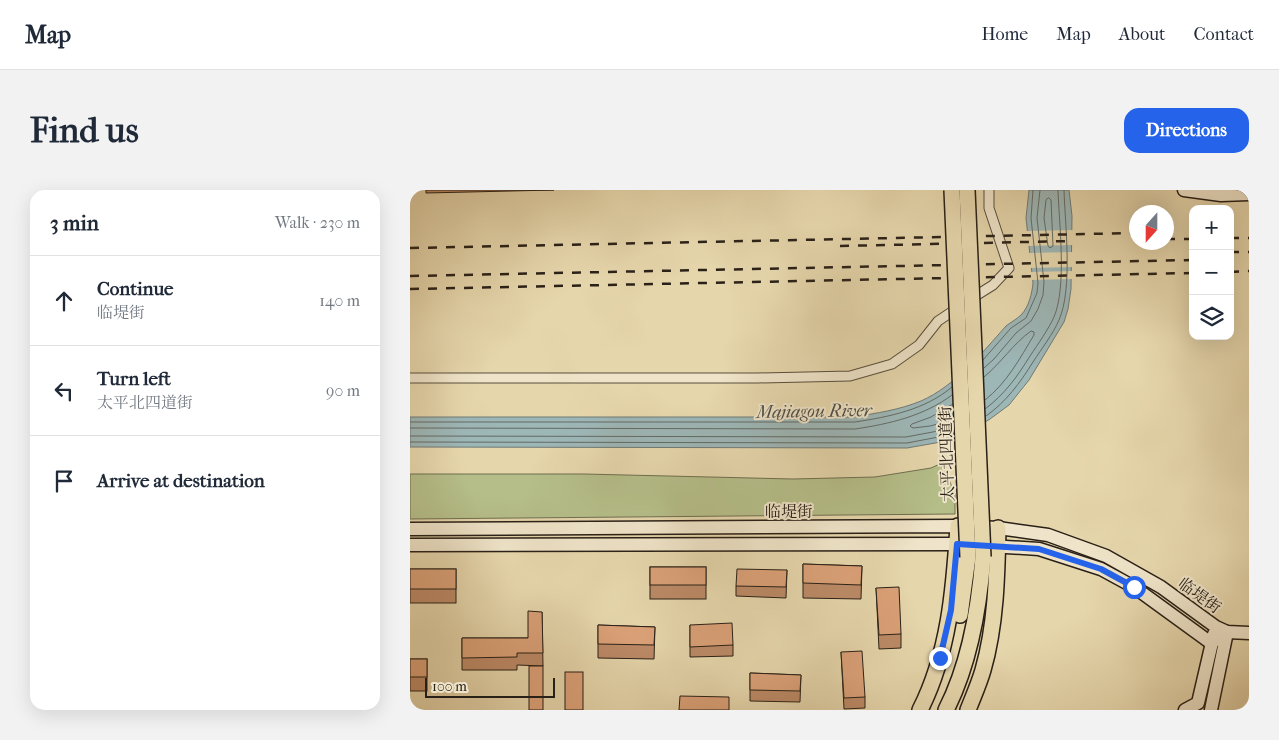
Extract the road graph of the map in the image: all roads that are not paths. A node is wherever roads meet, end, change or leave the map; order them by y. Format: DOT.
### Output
graph roads {
  1 [pos="952,190"];
  2 [pos="967,190"];
  3 [pos="989,190"];
  4 [pos="1184,190"];
  5 [pos="1249,194"];
  6 [pos="410,378"];
  7 [pos="958,526"];
  8 [pos="998,528"];
  9 [pos="410,529"];
  10 [pos="957,544"];
  11 [pos="410,545"];
  12 [pos="998,547"];
  13 [pos="1221,629"];
  14 [pos="1249,633"];
  15 [pos="1212,643"];
  16 [pos="920,710"];
  17 [pos="928,710"];
  18 [pos="946,710"];
  19 [pos="968,710"];
  20 [pos="1185,710"];
  21 [pos="1211,710"];
  1 -- 17 [label="main road, 太平北四道街, bridge"];
  2 -- 18 [label="main road, 太平北四道街, bridge"];
  3 -- 6 [label="street"];
  4 -- 5 [label="street"];
  7 -- 8 [label="street, 临堤街"];
  7 -- 9 [label="street, 临堤街"];
  7 -- 10 [label="main road, 太平北四道街"];
  8 -- 12 [label="main road"];
  8 -- 13 [label="street, 临堤街"];
  10 -- 11 [label="street, 临堤街"];
  10 -- 12 [label="street, 临堤街"];
  10 -- 16 [label="main road, 太平北四道街"];
  12 -- 15 [label="street, 临堤街"];
  12 -- 19 [label="main road"];
  13 -- 14 [label="street"];
  13 -- 15 [label="street, 临堤街"];
  13 -- 21 [label="street"];
  15 -- 20 [label="street"];
}
